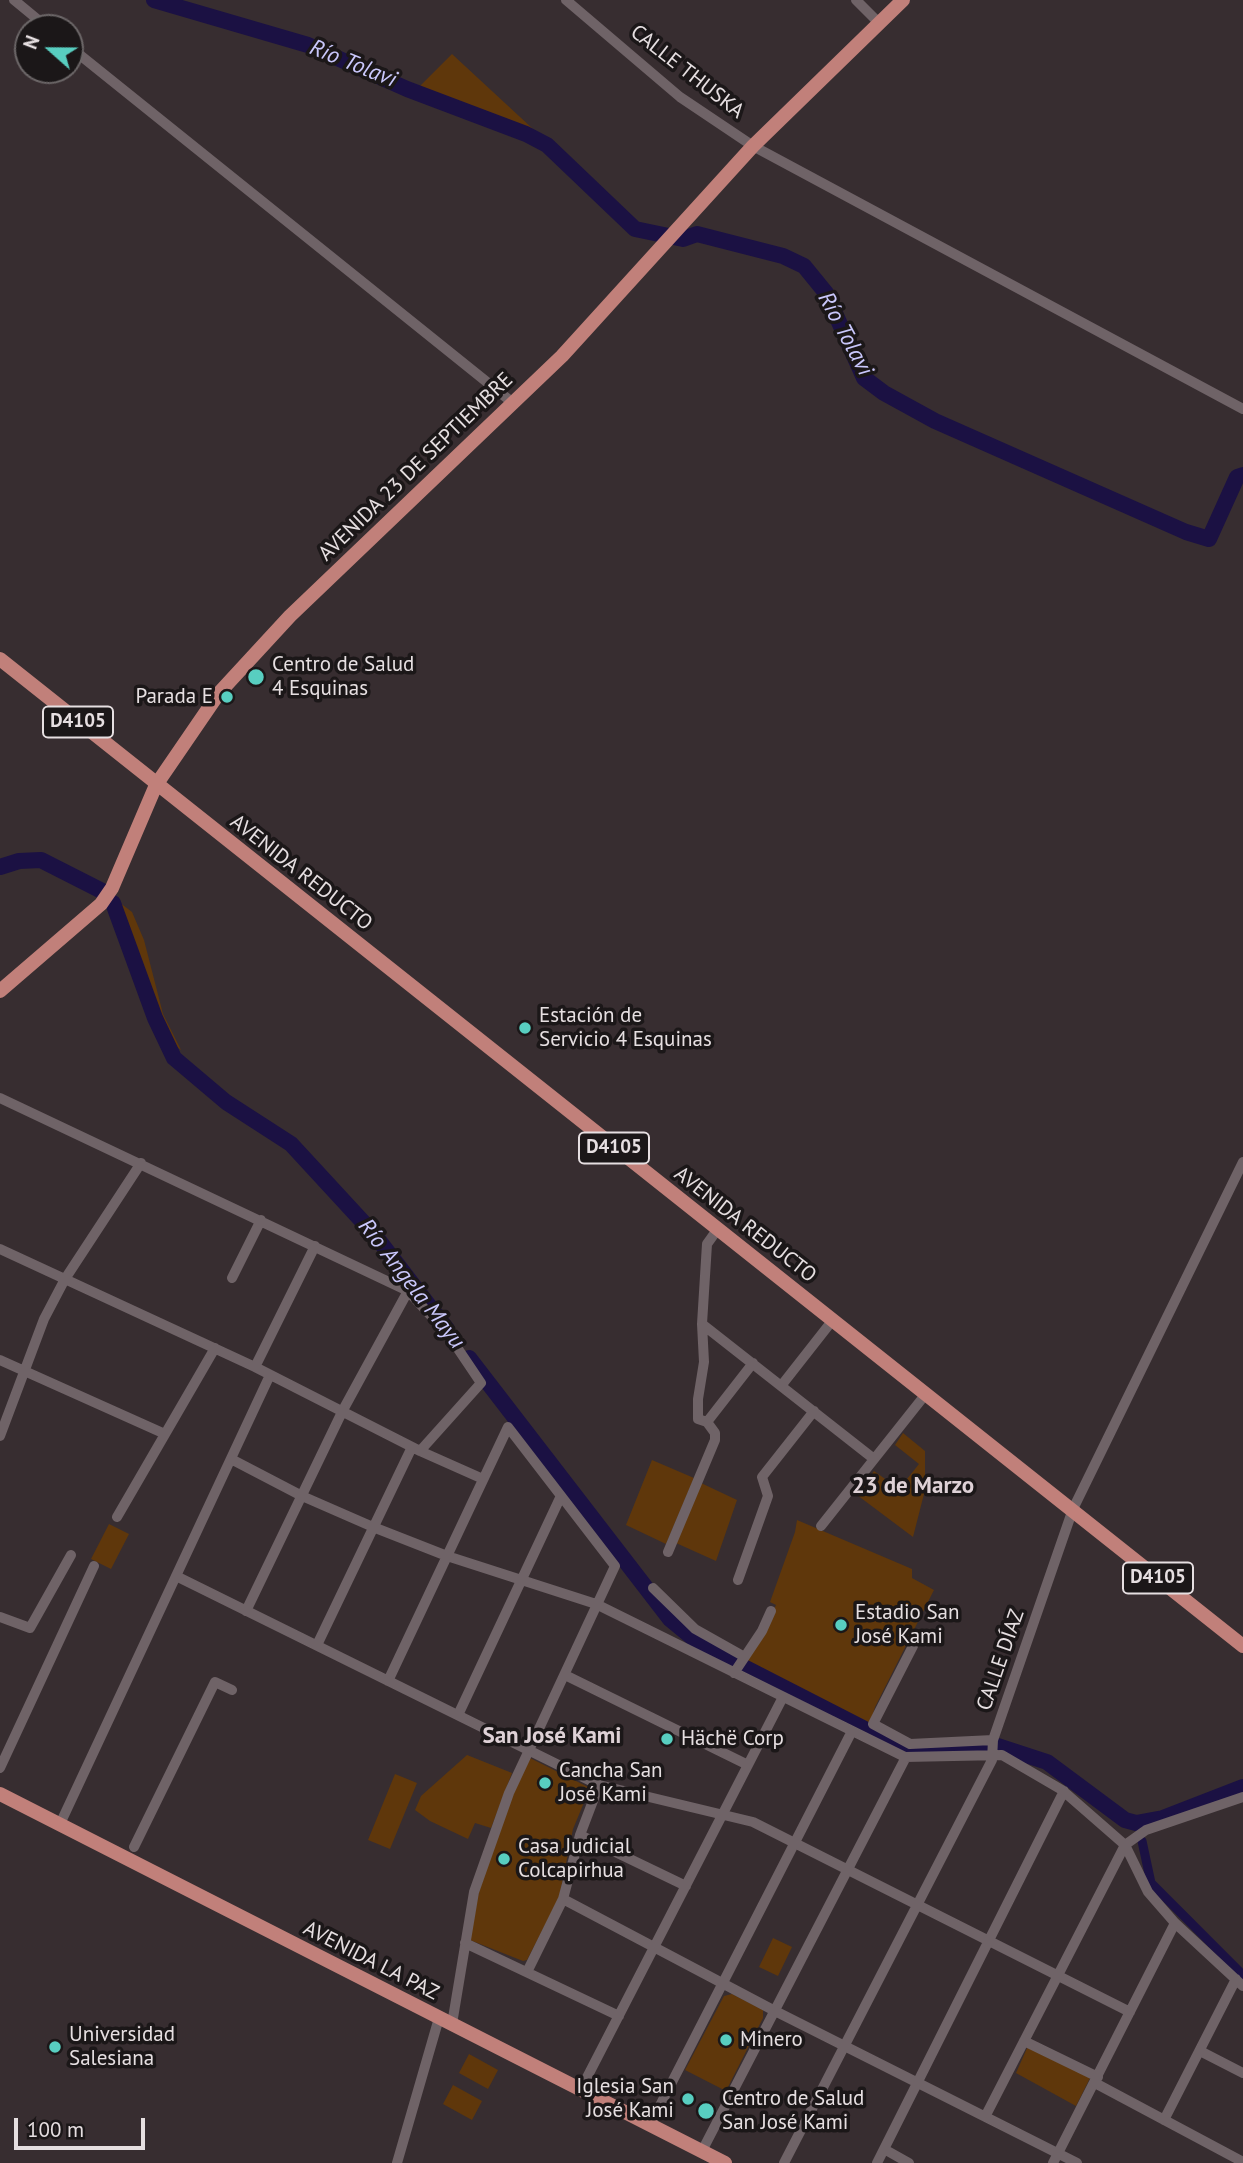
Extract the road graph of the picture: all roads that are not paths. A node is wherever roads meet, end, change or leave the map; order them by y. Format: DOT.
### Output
graph roads {
  1 [pos="14,0"];
  2 [pos="566,0"];
  3 [pos="856,0"];
  4 [pos="904,0"];
  5 [pos="30,14"];
  6 [pos="879,23"];
  7 [pos="84,58"];
  8 [pos="753,146"];
  9 [pos="513,403"];
  10 [pos="1243,409"];
  11 [pos="0,659"];
  12 [pos="156,785"];
  13 [pos="0,991"];
  14 [pos="0,1098"];
  15 [pos="141,1163"];
  16 [pos="1243,1163"];
  17 [pos="261,1220"];
  18 [pos="717,1230"];
  19 [pos="315,1246"];
  20 [pos="0,1249"];
  21 [pos="232,1278"];
  22 [pos="65,1279"];
  23 [pos="408,1291"];
  24 [pos="832,1321"];
  25 [pos="702,1324"];
  26 [pos="215,1348"];
  27 [pos="0,1360"];
  28 [pos="753,1363"];
  29 [pos="255,1367"];
  30 [pos="25,1371"];
  31 [pos="270,1375"];
  32 [pos="781,1386"];
  33 [pos="925,1395"];
  34 [pos="343,1410"];
  35 [pos="814,1411"];
  36 [pos="707,1422"];
  37 [pos="165,1434"];
  38 [pos="0,1436"];
  39 [pos="416,1449"];
  40 [pos="231,1459"];
  41 [pos="874,1459"];
  42 [pos="484,1479"];
  43 [pos="302,1496"];
  44 [pos="560,1498"];
  45 [pos="1073,1509"];
  46 [pos="117,1517"];
  47 [pos="821,1526"];
  48 [pos="373,1527"];
  49 [pos="668,1552"];
  50 [pos="71,1555"];
  51 [pos="447,1556"];
  52 [pos="94,1566"];
  53 [pos="176,1576"];
  54 [pos="522,1579"];
  55 [pos="738,1580"];
  56 [pos="653,1588"];
  57 [pos="596,1604"];
  58 [pos="246,1611"];
  59 [pos="771,1611"];
  60 [pos="0,1617"];
  61 [pos="317,1645"];
  62 [pos="913,1646"];
  63 [pos="1243,1646"];
  64 [pos="743,1656"];
  65 [pos="734,1673"];
  66 [pos="565,1675"];
  67 [pos="388,1681"];
  68 [pos="232,1690"];
  69 [pos="783,1697"];
  70 [pos="458,1715"];
  71 [pos="852,1731"];
  72 [pos="993,1740"];
  73 [pos="528,1748"];
  74 [pos="991,1754"];
  75 [pos="906,1757"];
  76 [pos="748,1765"];
  77 [pos="0,1768"];
  78 [pos="599,1785"];
  79 [pos="1064,1791"];
  80 [pos="0,1794"];
  81 [pos="1243,1797"];
  82 [pos="722,1815"];
  83 [pos="60,1825"];
  84 [pos="580,1835"];
  85 [pos="795,1843"];
  86 [pos="1125,1844"];
  87 [pos="134,1847"];
  88 [pos="848,1869"];
  89 [pos="685,1886"];
  90 [pos="563,1899"];
  91 [pos="918,1904"];
  92 [pos="1175,1923"];
  93 [pos="989,1940"];
  94 [pos="465,1943"];
  95 [pos="654,1947"];
  96 [pos="528,1970"];
  97 [pos="1058,1976"];
  98 [pos="723,1983"];
  99 [pos="1240,1983"];
  100 [pos="775,2011"];
  101 [pos="1130,2012"];
  102 [pos="619,2016"];
  103 [pos="445,2021"];
  104 [pos="1024,2041"];
  105 [pos="846,2045"];
  106 [pos="1200,2050"];
  107 [pos="1243,2073"];
  108 [pos="1097,2080"];
  109 [pos="918,2081"];
  110 [pos="581,2089"];
  111 [pos="986,2115"];
  112 [pos="1164,2120"];
  113 [pos="650,2124"];
  114 [pos="884,2149"];
  115 [pos="706,2156"];
  116 [pos="1056,2158"];
  117 [pos="1243,2162"];
  118 [pos="397,2163"];
  119 [pos="725,2163"];
  120 [pos="785,2163"];
  121 [pos="877,2163"];
  122 [pos="909,2163"];
  123 [pos="1077,2163"];
  1 -- 5 [label="street"];
  2 -- 8 [label="street, CALLE THUSKA"];
  3 -- 6 [label="street"];
  4 -- 6 [label="main road, AVENIDA 23 DE SEPTIEMBRE"];
  6 -- 8 [label="main road, AVENIDA 23 DE SEPTIEMBRE"];
  7 -- 9 [label="street"];
  8 -- 9 [label="main road, AVENIDA 23 DE SEPTIEMBRE"];
  8 -- 10 [label="street, CALLE THUSKA"];
  9 -- 12 [label="main road, AVENIDA 23 DE SEPTIEMBRE"];
  11 -- 12 [label="main road, D4105"];
  12 -- 13 [label="main road, AVENIDA 23 DE SEPTIEMBRE"];
  12 -- 18 [label="main road, AVENIDA REDUCTO / D4105"];
  14 -- 15 [label="street"];
  15 -- 17 [label="street"];
  15 -- 22 [label="street"];
  16 -- 45 [label="street, CALLE DÍAZ"];
  17 -- 19 [label="street"];
  17 -- 21 [label="street"];
  18 -- 24 [label="main road, AVENIDA REDUCTO / D4105"];
  18 -- 25 [label="street"];
  19 -- 23 [label="street"];
  19 -- 29 [label="street"];
  20 -- 22 [label="street"];
  22 -- 26 [label="street"];
  22 -- 30 [label="street"];
  23 -- 34 [label="street"];
  23 -- 39 [label="street"];
  24 -- 32 [label="street"];
  24 -- 33 [label="main road, AVENIDA REDUCTO / D4105"];
  25 -- 28 [label="street"];
  25 -- 36 [label="street"];
  26 -- 29 [label="street"];
  26 -- 37 [label="street"];
  27 -- 30 [label="street"];
  28 -- 32 [label="street"];
  28 -- 36 [label="street"];
  29 -- 31 [label="street"];
  30 -- 37 [label="street"];
  30 -- 38 [label="street"];
  31 -- 34 [label="street"];
  31 -- 40 [label="street"];
  32 -- 35 [label="street"];
  33 -- 41 [label="street"];
  33 -- 45 [label="main road, AVENIDA REDUCTO / D4105"];
  34 -- 39 [label="street"];
  34 -- 43 [label="street"];
  35 -- 41 [label="street"];
  35 -- 55 [label="street"];
  36 -- 49 [label="street"];
  37 -- 46 [label="street"];
  39 -- 42 [label="street"];
  39 -- 48 [label="street"];
  40 -- 43 [label="street"];
  40 -- 53 [label="street"];
  41 -- 47 [label="street"];
  42 -- 44 [label="street"];
  42 -- 51 [label="street"];
  43 -- 48 [label="street"];
  43 -- 58 [label="street"];
  44 -- 54 [label="street"];
  44 -- 57 [label="street"];
  45 -- 63 [label="main road, AVENIDA REDUCTO / D4105"];
  45 -- 72 [label="street, CALLE DÍAZ"];
  48 -- 51 [label="street"];
  48 -- 61 [label="street"];
  50 -- 60 [label="street"];
  51 -- 54 [label="street"];
  51 -- 67 [label="street"];
  52 -- 77 [label="street"];
  53 -- 58 [label="street"];
  53 -- 83 [label="street"];
  54 -- 57 [label="street"];
  54 -- 70 [label="street"];
  56 -- 64 [label="street"];
  57 -- 65 [label="street"];
  57 -- 66 [label="street"];
  58 -- 61 [label="street"];
  59 -- 64 [label="street"];
  61 -- 67 [label="street"];
  62 -- 72 [label="street"];
  64 -- 65 [label="street"];
  65 -- 69 [label="street"];
  66 -- 73 [label="street"];
  66 -- 76 [label="street"];
  67 -- 70 [label="street"];
  68 -- 87 [label="street"];
  69 -- 71 [label="street"];
  69 -- 76 [label="street"];
  70 -- 73 [label="street"];
  71 -- 75 [label="street"];
  71 -- 85 [label="street"];
  72 -- 74 [label="street, CALLE DÍAZ"];
  73 -- 78 [label="street"];
  73 -- 94 [label="street"];
  74 -- 75 [label="street"];
  74 -- 79 [label="street"];
  74 -- 91 [label="street, CALLE DÍAZ"];
  75 -- 88 [label="street"];
  76 -- 82 [label="street"];
  78 -- 82 [label="street"];
  78 -- 84 [label="street"];
  79 -- 86 [label="street"];
  79 -- 93 [label="street"];
  80 -- 83 [label="main road, AVENIDA LA PAZ"];
  81 -- 86 [label="street"];
  82 -- 85 [label="street"];
  82 -- 89 [label="street"];
  83 -- 103 [label="main road, AVENIDA LA PAZ"];
  84 -- 89 [label="street"];
  84 -- 90 [label="street"];
  85 -- 88 [label="street"];
  85 -- 98 [label="street"];
  86 -- 92 [label="street"];
  86 -- 97 [label="street"];
  88 -- 91 [label="street"];
  88 -- 100 [label="street"];
  89 -- 95 [label="street"];
  90 -- 95 [label="street"];
  90 -- 96 [label="street"];
  91 -- 93 [label="street"];
  91 -- 105 [label="street, CALLE DÍAZ"];
  92 -- 99 [label="street"];
  92 -- 101 [label="street"];
  93 -- 97 [label="street"];
  93 -- 109 [label="street"];
  94 -- 96 [label="street"];
  94 -- 103 [label="street"];
  95 -- 98 [label="street"];
  95 -- 102 [label="street"];
  96 -- 102 [label="street"];
  97 -- 101 [label="street"];
  97 -- 104 [label="street"];
  98 -- 100 [label="street"];
  98 -- 113 [label="street"];
  99 -- 106 [label="street"];
  100 -- 105 [label="street"];
  100 -- 115 [label="street"];
  101 -- 108 [label="street"];
  102 -- 110 [label="street"];
  103 -- 110 [label="main road, AVENIDA LA PAZ"];
  103 -- 118 [label="street"];
  104 -- 108 [label="street"];
  104 -- 111 [label="street"];
  105 -- 109 [label="street"];
  105 -- 120 [label="street, CALLE DÍAZ"];
  106 -- 107 [label="street"];
  106 -- 112 [label="street"];
  108 -- 112 [label="street"];
  108 -- 116 [label="street"];
  109 -- 111 [label="street"];
  109 -- 114 [label="street"];
  110 -- 113 [label="main road, AVENIDA LA PAZ"];
  111 -- 116 [label="street"];
  112 -- 117 [label="street"];
  113 -- 115 [label="main road, AVENIDA LA PAZ"];
  114 -- 121 [label="street"];
  114 -- 122 [label="street"];
  115 -- 119 [label="main road, AVENIDA LA PAZ"];
  116 -- 123 [label="street"];
}
